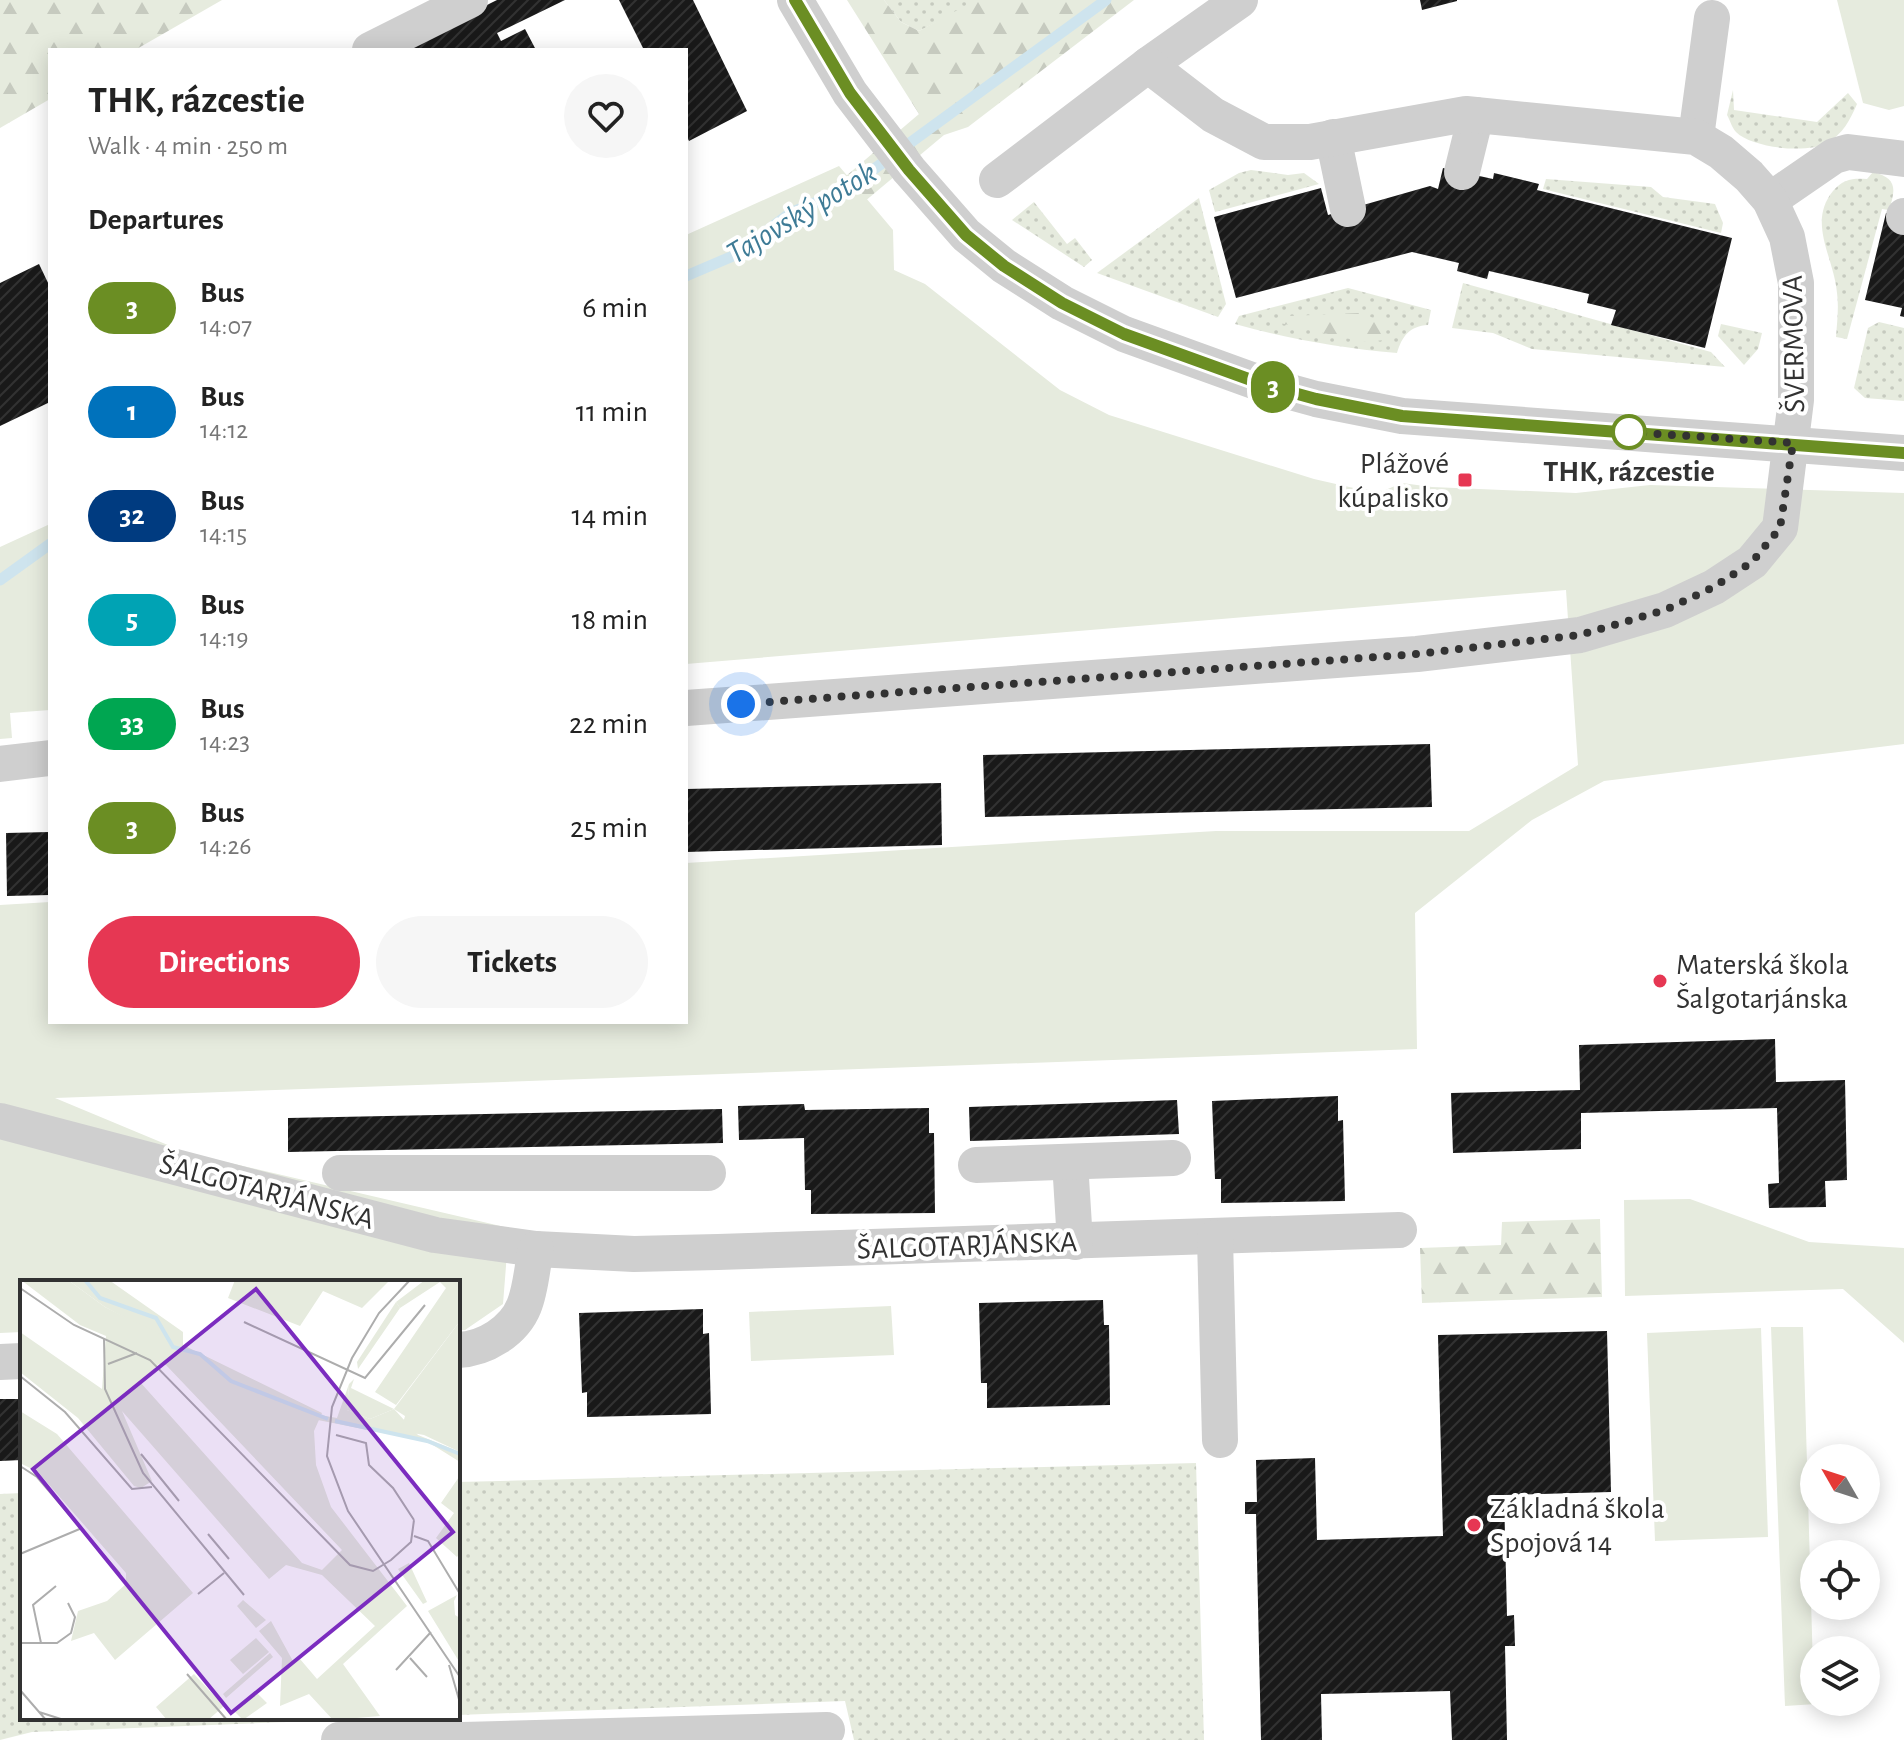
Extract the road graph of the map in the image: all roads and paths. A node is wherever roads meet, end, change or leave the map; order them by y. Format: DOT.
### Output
graph roads {
  1 [pos="470,0"];
  2 [pos="795,0"];
  3 [pos="1240,0"];
  4 [pos="1712,18"];
  5 [pos="374,48"];
  6 [pos="1148,65"];
  7 [pos="1476,115"];
  8 [pos="1333,137"];
  9 [pos="1696,137"];
  10 [pos="1904,159"];
  11 [pos="1462,172"];
  12 [pos="997,180"];
  13 [pos="1770,200"];
  14 [pos="1348,209"];
  15 [pos="1793,443"];
  16 [pos="1904,453"];
  17 [pos="688,708"];
  18 [pos="48,758"];
  19 [pos="0,764"];
  20 [pos="0,1121"];
  21 [pos="1173,1158"];
  22 [pos="1070,1162"];
  23 [pos="976,1165"];
  24 [pos="340,1173"];
  25 [pos="382,1173"];
  26 [pos="708,1173"];
  27 [pos="366,1217"];
  28 [pos="1399,1230"];
  29 [pos="1215,1238"];
  30 [pos="1075,1242"];
  31 [pos="536,1249"];
  32 [pos="460,1350"];
  33 [pos="20,1361"];
  34 [pos="0,1362"];
  35 [pos="1220,1440"];
  36 [pos="827,1730"];
  37 [pos="339,1740"];
  38 [pos="463,1740"];
  1 -- 5 [label="street"];
  2 -- 15 [label="street, ŠVERMOVA"];
  3 -- 6 [label="street"];
  4 -- 9 [label="street"];
  6 -- 8 [label="street"];
  6 -- 12 [label="street"];
  7 -- 8 [label="street"];
  7 -- 9 [label="street"];
  7 -- 11 [label="street"];
  8 -- 14 [label="street"];
  9 -- 13 [label="street, ŠVERMOVA"];
  10 -- 13 [label="street"];
  13 -- 15 [label="street, ŠVERMOVA"];
  15 -- 16 [label="street, ŠVERMOVA"];
  15 -- 17 [label="street"];
  18 -- 19 [label="street"];
  20 -- 27 [label="street, ŠALGOTARJÁNSKA"];
  21 -- 22 [label="street"];
  22 -- 23 [label="street"];
  22 -- 30 [label="street"];
  24 -- 25 [label="street"];
  25 -- 26 [label="street"];
  25 -- 27 [label="street"];
  27 -- 31 [label="street, ŠALGOTARJÁNSKA"];
  28 -- 29 [label="street, ŠALGOTARJÁNSKA"];
  29 -- 30 [label="street, ŠALGOTARJÁNSKA"];
  29 -- 35 [label="street"];
  30 -- 31 [label="street, ŠALGOTARJÁNSKA"];
  31 -- 32 [label="street"];
  33 -- 34 [label="street"];
  36 -- 38 [label="street"];
  37 -- 38 [label="street"];
}
